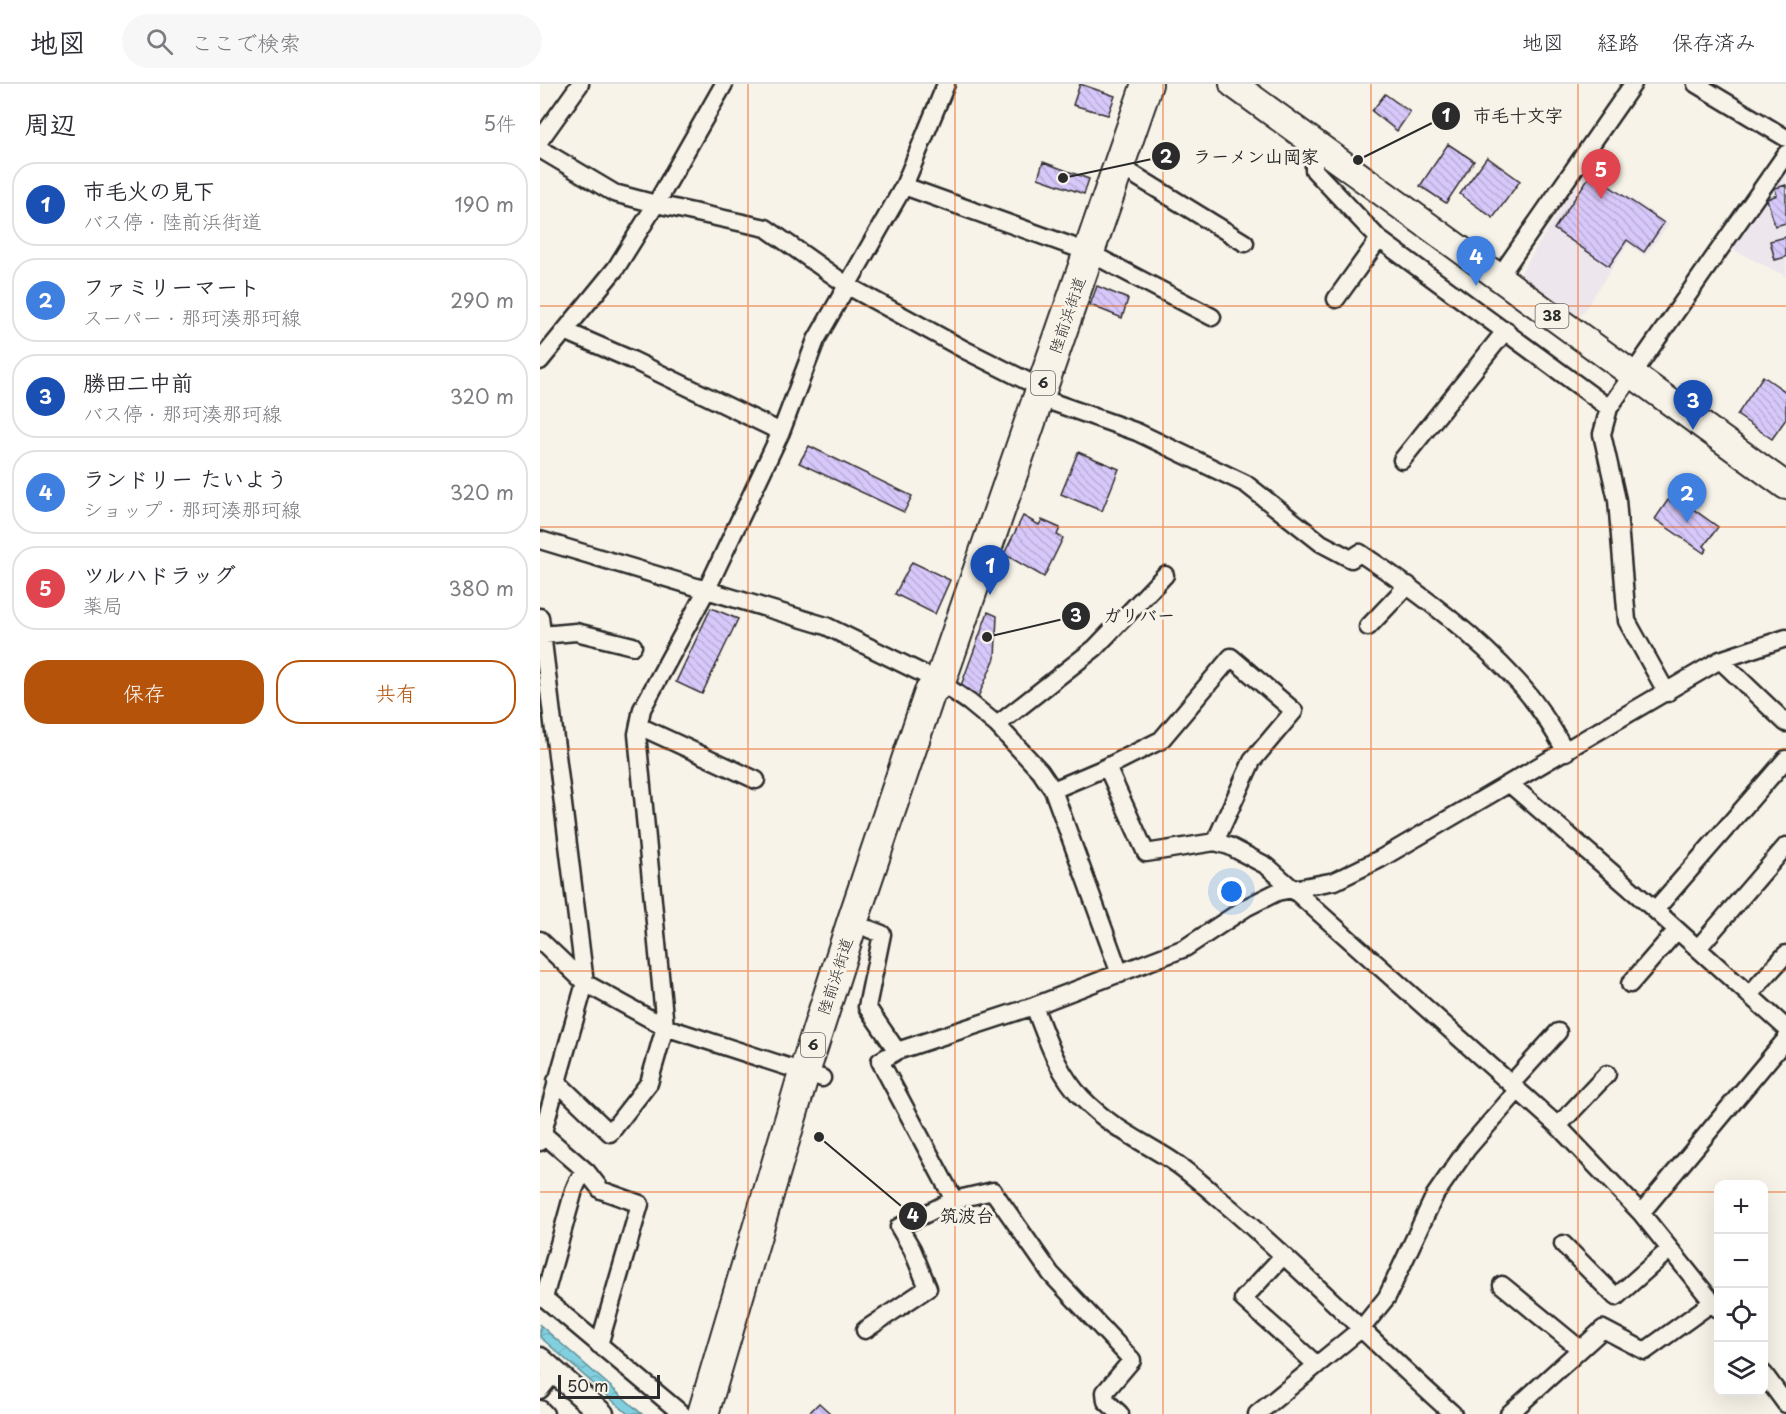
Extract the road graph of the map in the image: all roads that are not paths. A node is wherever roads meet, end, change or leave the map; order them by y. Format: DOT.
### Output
graph roads {
  1 [pos="580,84"];
  2 [pos="724,84"];
  3 [pos="946,84"];
  4 [pos="1147,84"];
  5 [pos="1233,84"];
  6 [pos="1633,84"];
  7 [pos="1696,84"];
  8 [pos="1786,138"];
  9 [pos="540,140"];
  10 [pos="1317,146"];
  11 [pos="540,149"];
  12 [pos="1786,154"];
  13 [pos="1118,165"];
  14 [pos="904,186"];
  15 [pos="656,204"];
  16 [pos="1380,239"];
  17 [pos="1245,243"];
  18 [pos="1088,252"];
  19 [pos="1499,277"];
  20 [pos="848,286"];
  21 [pos="1336,299"];
  22 [pos="1212,317"];
  23 [pos="1506,330"];
  24 [pos="565,331"];
  25 [pos="540,361"];
  26 [pos="1633,375"];
  27 [pos="1040,392"];
  28 [pos="1609,408"];
  29 [pos="781,432"];
  30 [pos="1402,460"];
  31 [pos="1786,486"];
  32 [pos="540,540"];
  33 [pos="1165,575"];
  34 [pos="1408,585"];
  35 [pos="706,591"];
  36 [pos="540,617"];
  37 [pos="1368,627"];
  38 [pos="542,634"];
  39 [pos="1786,638"];
  40 [pos="633,646"];
  41 [pos="1720,660"];
  42 [pos="940,682"];
  43 [pos="1667,693"];
  44 [pos="1786,723"];
  45 [pos="997,725"];
  46 [pos="639,726"];
  47 [pos="1566,752"];
  48 [pos="1786,759"];
  49 [pos="1107,767"];
  50 [pos="756,780"];
  51 [pos="1510,784"];
  52 [pos="1053,790"];
  53 [pos="1215,842"];
  54 [pos="1786,846"];
  55 [pos="1293,888"];
  56 [pos="1655,910"];
  57 [pos="869,929"];
  58 [pos="1677,930"];
  59 [pos="540,940"];
  60 [pos="1698,948"];
  61 [pos="1786,954"];
  62 [pos="1120,974"];
  63 [pos="585,983"];
  64 [pos="1630,984"];
  65 [pos="1749,995"];
  66 [pos="1034,1006"];
  67 [pos="665,1027"];
  68 [pos="1786,1028"];
  69 [pos="1558,1032"];
  70 [pos="1786,1039"];
  71 [pos="897,1051"];
  72 [pos="1607,1074"];
  73 [pos="813,1076"];
  74 [pos="556,1080"];
  75 [pos="1515,1087"];
  76 [pos="1558,1126"];
  77 [pos="541,1137"];
  78 [pos="587,1172"];
  79 [pos="954,1200"];
  80 [pos="1641,1213"];
  81 [pos="1563,1244"];
  82 [pos="1670,1249"];
  83 [pos="1282,1256"];
  84 [pos="1502,1285"];
  85 [pos="1714,1303"];
  86 [pos="1714,1306"];
  87 [pos="1362,1328"];
  88 [pos="865,1330"];
  89 [pos="599,1345"];
  90 [pos="1580,1349"];
  91 [pos="1317,1365"];
  92 [pos="547,1366"];
  93 [pos="1768,1379"];
  94 [pos="540,1390"];
  95 [pos="1786,1404"];
  96 [pos="586,1406"];
  97 [pos="540,1409"];
  98 [pos="545,1414"];
  99 [pos="602,1414"];
  100 [pos="682,1414"];
  101 [pos="703,1414"];
  102 [pos="722,1414"];
  103 [pos="1120,1414"];
  104 [pos="1257,1414"];
  105 [pos="1453,1414"];
  106 [pos="1509,1414"];
  1 -- 9 [label="street"];
  2 -- 15 [label="street"];
  3 -- 14 [label="street"];
  4 -- 13 [label="highway, 陸前浜街道 / 6"];
  5 -- 10 [label="main road, 38"];
  6 -- 19 [label="street"];
  7 -- 8 [label="street"];
  10 -- 16 [label="street"];
  10 -- 19 [label="main road, 38"];
  11 -- 15 [label="street"];
  12 -- 26 [label="street"];
  13 -- 17 [label="street"];
  13 -- 18 [label="highway, 陸前浜街道 / 6"];
  14 -- 18 [label="street"];
  14 -- 20 [label="street"];
  15 -- 20 [label="street"];
  15 -- 24 [label="street"];
  16 -- 21 [label="street"];
  16 -- 23 [label="street"];
  18 -- 22 [label="street"];
  18 -- 27 [label="highway, 陸前浜街道 / 6"];
  19 -- 26 [label="main road, 38"];
  20 -- 27 [label="street"];
  20 -- 29 [label="street"];
  23 -- 28 [label="street"];
  23 -- 30 [label="street"];
  24 -- 25 [label="street"];
  24 -- 29 [label="street"];
  26 -- 28 [label="street"];
  26 -- 31 [label="main road, 38"];
  27 -- 34 [label="street"];
  27 -- 42 [label="highway, 陸前浜街道 / 6"];
  28 -- 43 [label="street"];
  29 -- 35 [label="street"];
  32 -- 35 [label="street"];
  33 -- 45 [label="street"];
  34 -- 37 [label="street"];
  34 -- 47 [label="street"];
  35 -- 42 [label="street"];
  35 -- 46 [label="street"];
  36 -- 38 [label="street"];
  38 -- 40 [label="street"];
  38 -- 63 [label="street"];
  39 -- 41 [label="street"];
  41 -- 43 [label="street"];
  41 -- 44 [label="street"];
  42 -- 45 [label="street"];
  42 -- 57 [label="highway, 陸前浜街道 / 6"];
  42 -- 73 [label="highway, 陸前浜街道 / 6"];
  43 -- 47 [label="street"];
  45 -- 52 [label="street"];
  46 -- 50 [label="street"];
  46 -- 67 [label="street"];
  47 -- 51 [label="street"];
  48 -- 56 [label="street"];
  49 -- 52 [label="street"];
  49 -- 53 [label="street"];
  49 -- 53 [label="street"];
  51 -- 55 [label="street"];
  51 -- 56 [label="street"];
  52 -- 62 [label="street"];
  53 -- 55 [label="street"];
  54 -- 60 [label="street"];
  55 -- 62 [label="street"];
  55 -- 75 [label="street"];
  56 -- 58 [label="street"];
  57 -- 71 [label="street"];
  57 -- 73 [label="highway, 陸前浜街道 / 6"];
  58 -- 60 [label="street"];
  58 -- 64 [label="street"];
  59 -- 63 [label="street"];
  60 -- 65 [label="street"];
  61 -- 65 [label="street"];
  62 -- 66 [label="street"];
  63 -- 67 [label="street"];
  63 -- 74 [label="street"];
  65 -- 68 [label="street"];
  66 -- 71 [label="street"];
  66 -- 83 [label="street"];
  67 -- 73 [label="street"];
  67 -- 74 [label="street"];
  69 -- 75 [label="street"];
  70 -- 80 [label="street"];
  71 -- 79 [label="street"];
  72 -- 76 [label="street"];
  73 -- 101 [label="highway, 陸前浜街道 / 6"];
  73 -- 102 [label="highway, 陸前浜街道 / 6"];
  74 -- 77 [label="street"];
  75 -- 76 [label="street"];
  75 -- 87 [label="street"];
  76 -- 80 [label="street"];
  77 -- 78 [label="street"];
  78 -- 89 [label="street"];
  78 -- 89 [label="street"];
  79 -- 88 [label="street"];
  79 -- 103 [label="street"];
  80 -- 82 [label="street"];
  81 -- 82 [label="street"];
  82 -- 85 [label="street"];
  83 -- 87 [label="street"];
  83 -- 91 [label="street"];
  84 -- 90 [label="street"];
  86 -- 90 [label="street"];
  87 -- 91 [label="street"];
  87 -- 105 [label="street"];
  89 -- 100 [label="street"];
  90 -- 106 [label="street"];
  91 -- 104 [label="street"];
  92 -- 94 [label="street"];
  92 -- 96 [label="street"];
  93 -- 95 [label="street"];
  96 -- 99 [label="street"];
  97 -- 98 [label="street"];
}
